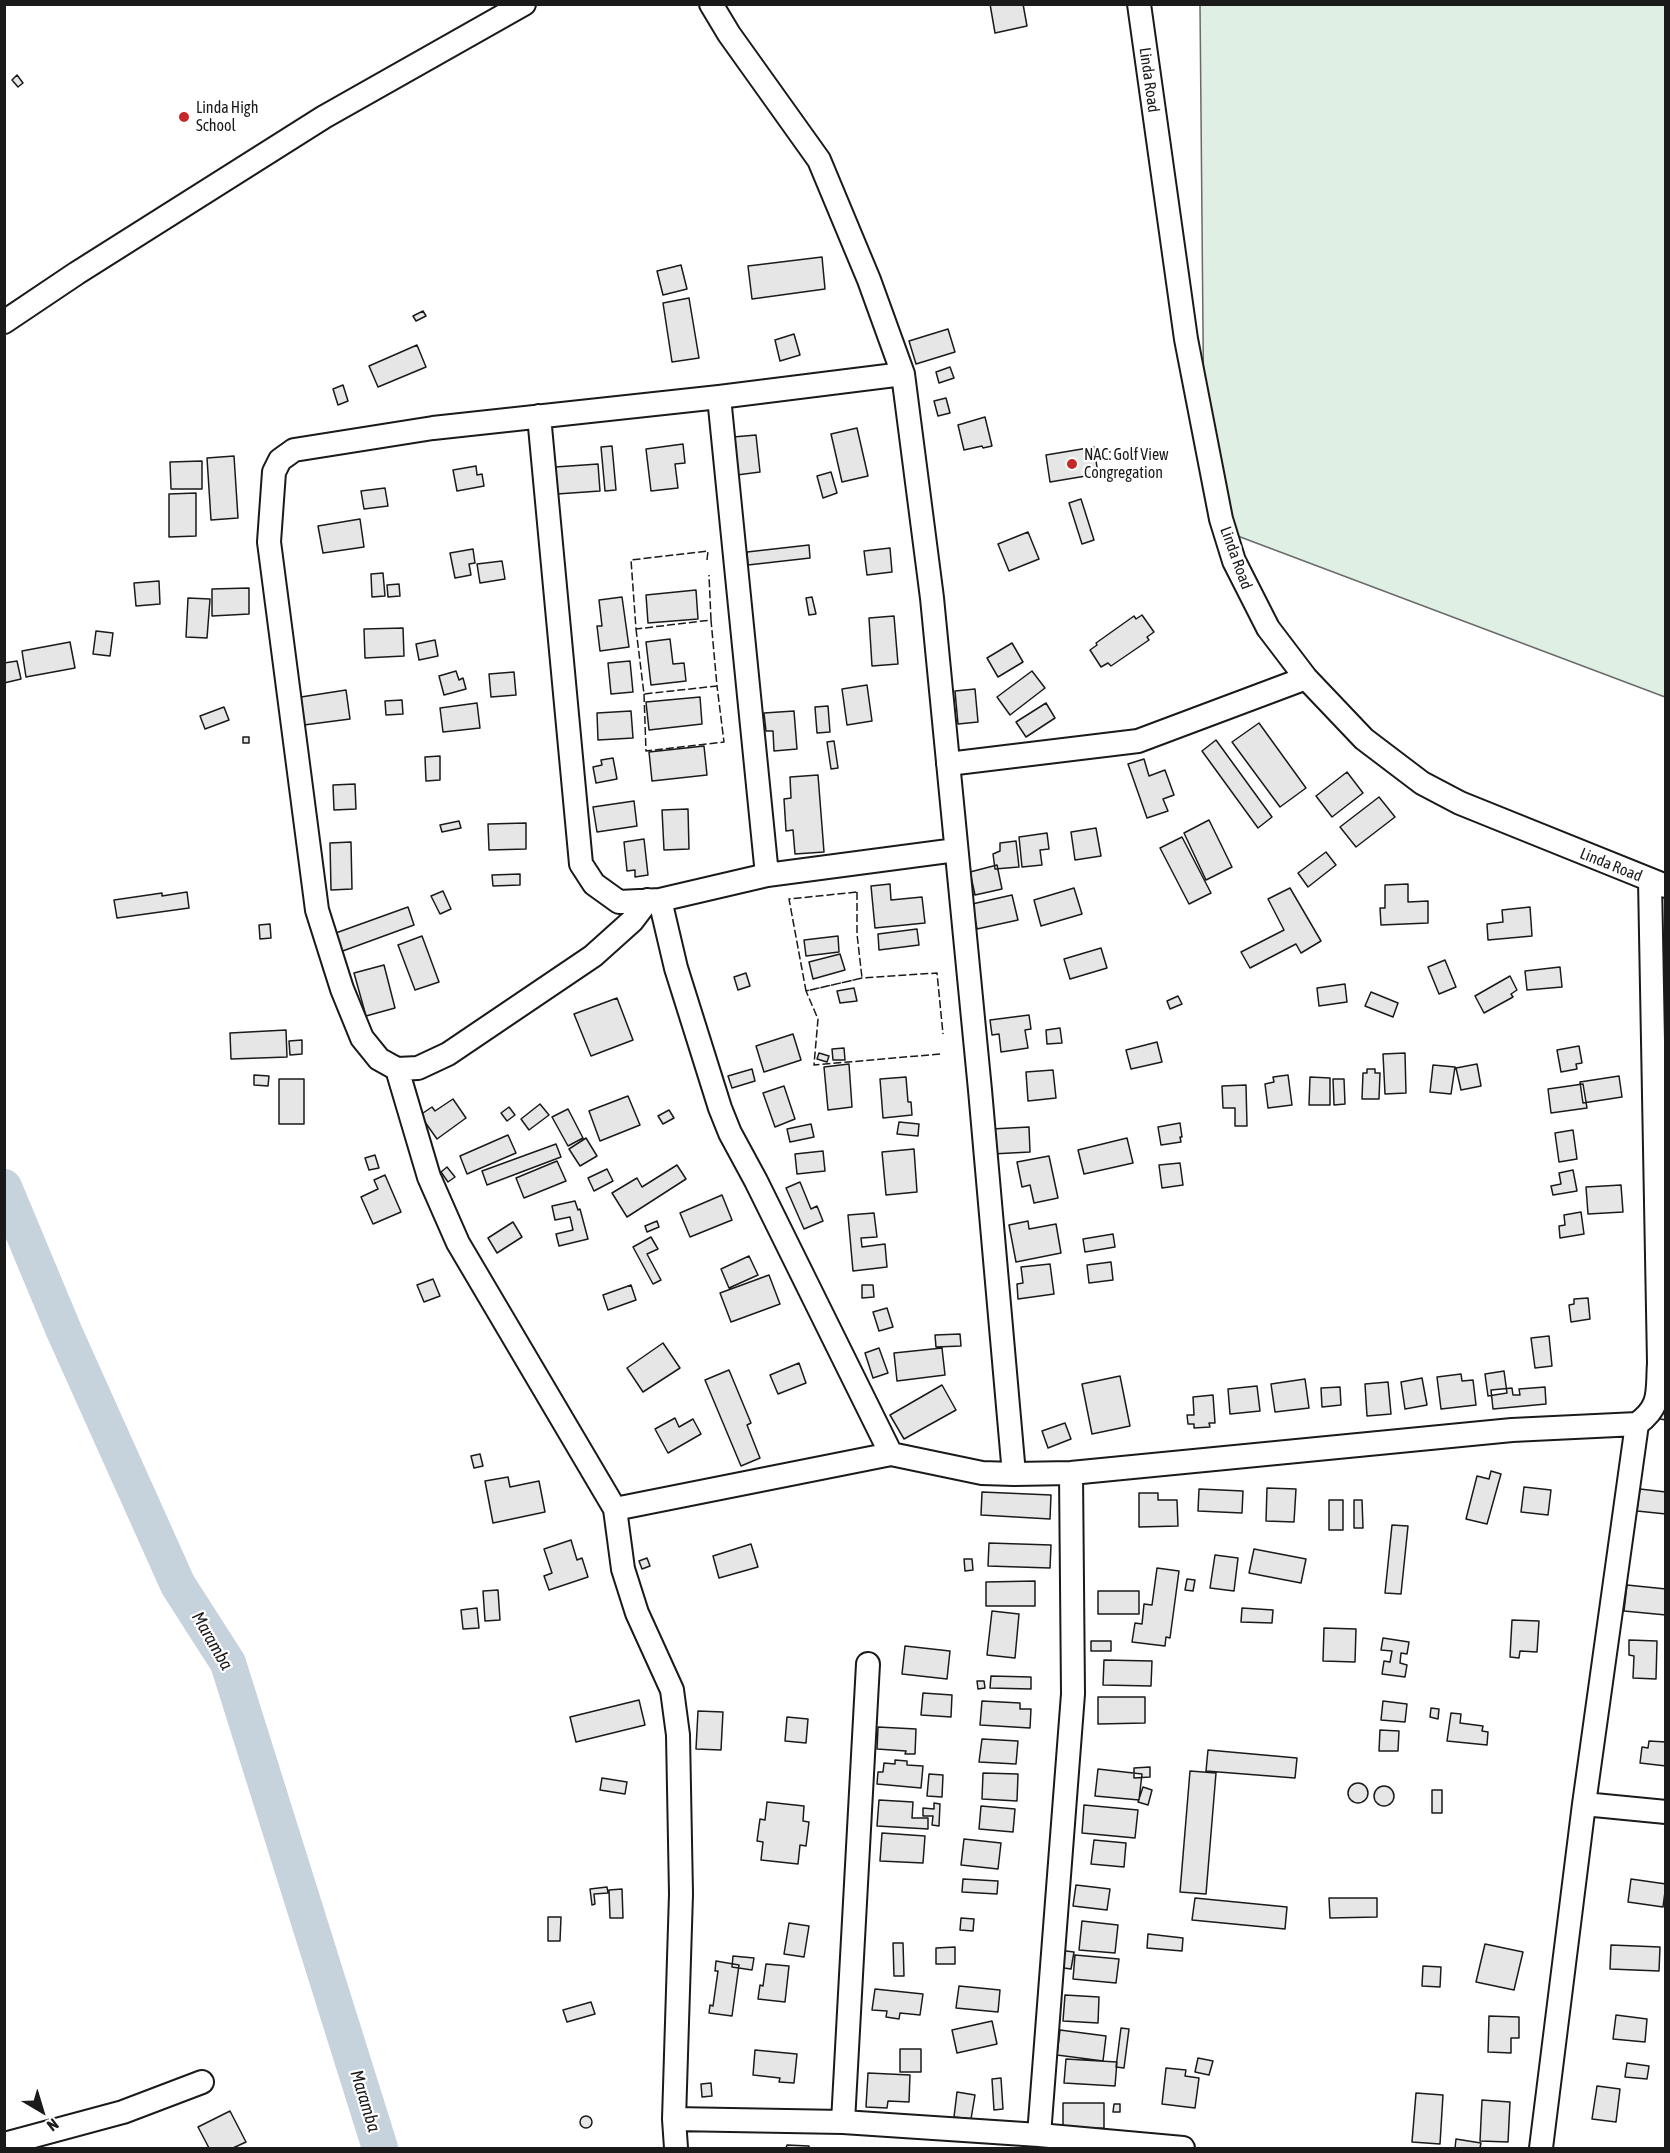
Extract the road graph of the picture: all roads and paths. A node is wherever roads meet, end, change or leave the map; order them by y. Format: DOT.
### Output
graph roads {
  1 [pos="524,4"];
  2 [pos="711,4"];
  3 [pos="1139,4"];
  4 [pos="4,322"];
  5 [pos="903,374"];
  6 [pos="719,397"];
  7 [pos="539,416"];
  8 [pos="1306,678"];
  9 [pos="948,764"];
  10 [pos="956,850"];
  11 [pos="767,875"];
  12 [pos="1658,883"];
  13 [pos="654,900"];
  14 [pos="397,1069"];
  15 [pos="1637,1424"];
  16 [pos="891,1454"];
  17 [pos="1071,1473"];
  18 [pos="1014,1474"];
  19 [pos="615,1509"];
  20 [pos="868,1664"];
  21 [pos="1584,1804"];
  22 [pos="1665,1812"];
  23 [pos="202,2082"];
  24 [pos="674,2119"];
  25 [pos="843,2122"];
  26 [pos="1039,2135"];
  27 [pos="4,2144"];
  28 [pos="676,2148"];
  29 [pos="1183,2148"];
  30 [pos="1541,2148"];
  1 -- 4 [label="street"];
  2 -- 5 [label="street"];
  3 -- 8 [label="street, Linda Road"];
  5 -- 6 [label="street"];
  5 -- 9 [label="street"];
  6 -- 7 [label="street"];
  6 -- 11 [label="street"];
  7 -- 13 [label="street"];
  7 -- 14 [label="street"];
  8 -- 9 [label="street"];
  8 -- 12 [label="street, Linda Road"];
  9 -- 10 [label="street"];
  10 -- 11 [label="street"];
  10 -- 18 [label="street"];
  11 -- 13 [label="street"];
  12 -- 15 [label="street"];
  13 -- 14 [label="street"];
  13 -- 16 [label="street"];
  14 -- 19 [label="street"];
  15 -- 17 [label="street"];
  15 -- 21 [label="street"];
  16 -- 18 [label="street"];
  16 -- 19 [label="street"];
  17 -- 18 [label="street"];
  17 -- 26 [label="street"];
  19 -- 24 [label="street"];
  20 -- 25 [label="street"];
  21 -- 22 [label="street"];
  21 -- 30 [label="street"];
  23 -- 27 [label="street"];
  24 -- 25 [label="street"];
  24 -- 28 [label="street"];
  25 -- 26 [label="street"];
  26 -- 29 [label="street"];
}
